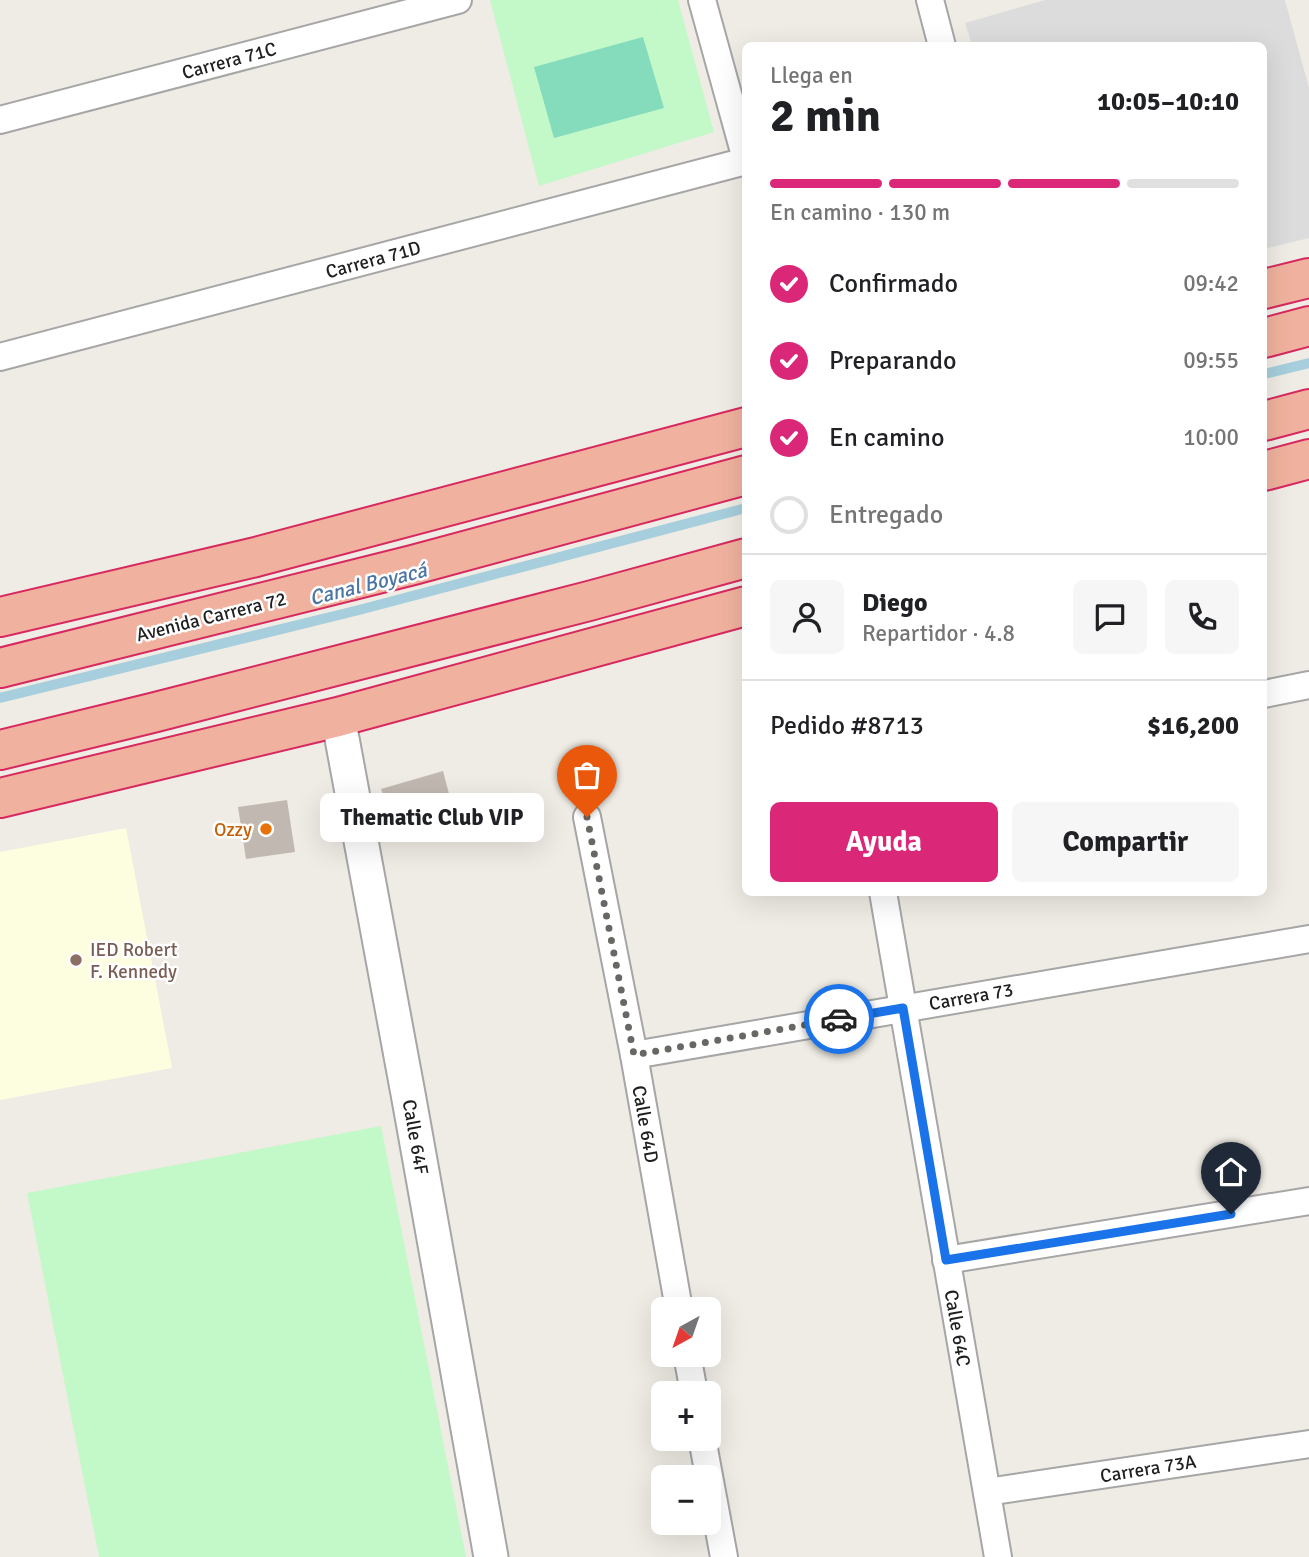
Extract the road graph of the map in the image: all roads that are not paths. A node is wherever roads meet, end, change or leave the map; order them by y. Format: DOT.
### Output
graph roads {
  1 [pos="458,0"];
  2 [pos="702,0"];
  3 [pos="930,0"];
  4 [pos="941,42"];
  5 [pos="0,120"];
  6 [pos="742,145"];
  7 [pos="742,161"];
  8 [pos="1309,278"];
  9 [pos="1267,288"];
  10 [pos="1309,326"];
  11 [pos="1267,337"];
  12 [pos="0,357"];
  13 [pos="742,428"];
  14 [pos="1309,459"];
  15 [pos="1267,470"];
  16 [pos="742,476"];
  17 [pos="534,482"];
  18 [pos="479,547"];
  19 [pos="742,559"];
  20 [pos="742,607"];
  21 [pos="0,617"];
  22 [pos="0,668"];
  23 [pos="1309,685"];
  24 [pos="1267,693"];
  25 [pos="338,717"];
  26 [pos="0,750"];
  27 [pos="0,798"];
  28 [pos="587,817"];
  29 [pos="884,896"];
  30 [pos="1309,939"];
  31 [pos="903,1008"];
  32 [pos="634,1055"];
  33 [pos="1309,1201"];
  34 [pos="946,1260"];
  35 [pos="677,1297"];
  36 [pos="1309,1444"];
  37 [pos="704,1451"];
  38 [pos="987,1492"];
  39 [pos="491,1557"];
  40 [pos="723,1557"];
  41 [pos="998,1557"];
  1 -- 5 [label="street, Carrera 71C"];
  2 -- 6 [label="street"];
  3 -- 4 [label="street"];
  7 -- 12 [label="street, Carrera 71D"];
  8 -- 9 [label="highway"];
  10 -- 11 [label="highway"];
  13 -- 17 [label="highway"];
  14 -- 15 [label="highway"];
  16 -- 18 [label="highway, Avenida Carrera 72"];
  17 -- 18 [label="highway"];
  17 -- 21 [label="highway"];
  18 -- 22 [label="highway, Avenida Carrera 72"];
  19 -- 26 [label="highway"];
  20 -- 25 [label="highway"];
  23 -- 24 [label="street"];
  25 -- 27 [label="highway"];
  25 -- 39 [label="street, Calle 64F"];
  28 -- 32 [label="street, Calle 64D"];
  29 -- 31 [label="street, Calle 64C"];
  30 -- 31 [label="street, Carrera 73"];
  31 -- 32 [label="street, Carrera 73"];
  31 -- 34 [label="street, Calle 64C"];
  32 -- 35 [label="street, Calle 64D"];
  33 -- 34 [label="street"];
  34 -- 38 [label="street, Calle 64C"];
  36 -- 38 [label="street, Carrera 73A"];
  37 -- 40 [label="street"];
  38 -- 41 [label="street, Calle 64C"];
}
